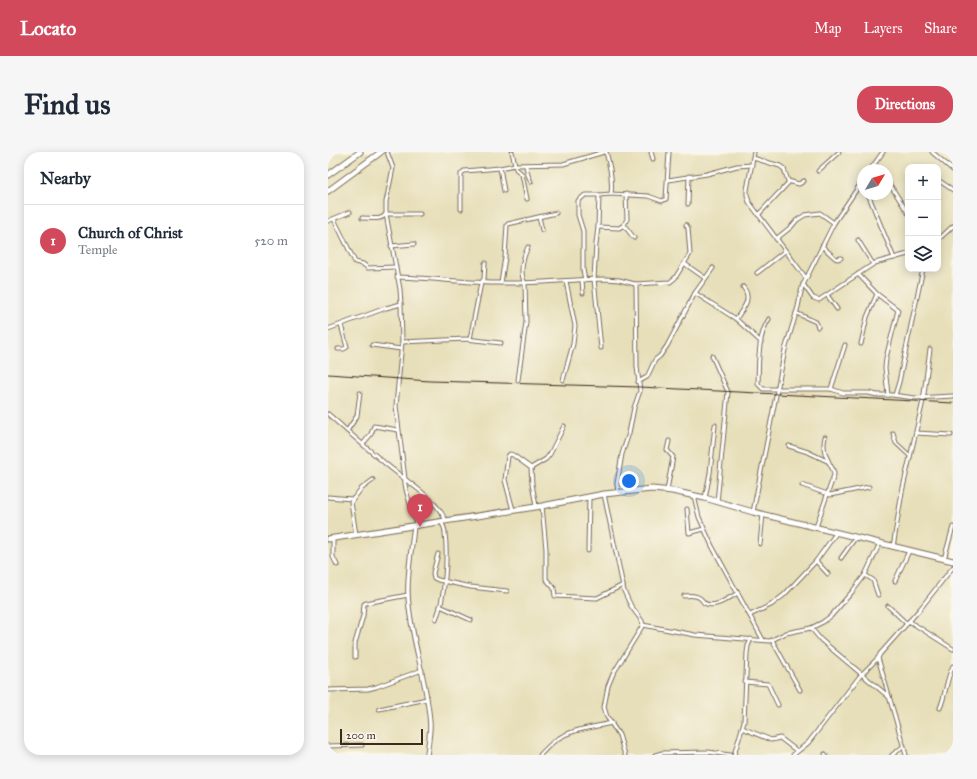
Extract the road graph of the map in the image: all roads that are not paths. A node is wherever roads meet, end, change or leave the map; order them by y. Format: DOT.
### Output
graph roads {
  1 [pos="360,152"];
  2 [pos="381,152"];
  3 [pos="388,152"];
  4 [pos="512,152"];
  5 [pos="605,152"];
  6 [pos="651,152"];
  7 [pos="669,152"];
  8 [pos="754,152"];
  9 [pos="839,152"];
  10 [pos="876,152"];
  11 [pos="932,152"];
  12 [pos="882,153"];
  13 [pos="753,158"];
  14 [pos="653,159"];
  15 [pos="875,164"];
  16 [pos="516,165"];
  17 [pos="752,165"];
  18 [pos="526,166"];
  19 [pos="500,168"];
  20 [pos="953,170"];
  21 [pos="818,171"];
  22 [pos="328,175"];
  23 [pos="689,176"];
  24 [pos="668,180"];
  25 [pos="804,181"];
  26 [pos="531,182"];
  27 [pos="790,182"];
  28 [pos="941,182"];
  29 [pos="893,189"];
  30 [pos="857,190"];
  31 [pos="953,190"];
  32 [pos="328,191"];
  33 [pos="504,192"];
  34 [pos="611,194"];
  35 [pos="626,194"];
  36 [pos="598,195"];
  37 [pos="527,199"];
  38 [pos="870,200"];
  39 [pos="688,204"];
  40 [pos="905,208"];
  41 [pos="461,209"];
  42 [pos="350,212"];
  43 [pos="556,213"];
  44 [pos="386,214"];
  45 [pos="420,214"];
  46 [pos="758,215"];
  47 [pos="539,217"];
  48 [pos="362,218"];
  49 [pos="334,219"];
  50 [pos="328,221"];
  51 [pos="834,223"];
  52 [pos="624,225"];
  53 [pos="686,225"];
  54 [pos="953,226"];
  55 [pos="598,227"];
  56 [pos="542,230"];
  57 [pos="941,237"];
  58 [pos="634,238"];
  59 [pos="776,239"];
  60 [pos="858,240"];
  61 [pos="414,244"];
  62 [pos="391,246"];
  63 [pos="822,246"];
  64 [pos="528,247"];
  65 [pos="785,251"];
  66 [pos="905,255"];
  67 [pos="841,258"];
  68 [pos="894,258"];
  69 [pos="485,263"];
  70 [pos="685,264"];
  71 [pos="873,264"];
  72 [pos="395,267"];
  73 [pos="713,268"];
  74 [pos="922,272"];
  75 [pos="756,273"];
  76 [pos="858,274"];
  77 [pos="397,277"];
  78 [pos="705,278"];
  79 [pos="806,278"];
  80 [pos="594,279"];
  81 [pos="583,280"];
  82 [pos="566,281"];
  83 [pos="481,283"];
  84 [pos="502,283"];
  85 [pos="525,283"];
  86 [pos="635,284"];
  87 [pos="803,284"];
  88 [pos="743,287"];
  89 [pos="584,293"];
  90 [pos="695,293"];
  91 [pos="877,294"];
  92 [pos="827,295"];
  93 [pos="401,304"];
  94 [pos="837,309"];
  95 [pos="796,313"];
  96 [pos="736,319"];
  97 [pos="769,319"];
  98 [pos="328,324"];
  99 [pos="341,324"];
  100 [pos="818,327"];
  101 [pos="329,329"];
  102 [pos="470,339"];
  103 [pos="402,342"];
  104 [pos="761,342"];
  105 [pos="501,343"];
  106 [pos="372,344"];
  107 [pos="861,344"];
  108 [pos="845,345"];
  109 [pos="601,348"];
  110 [pos="338,349"];
  111 [pos="401,349"];
  112 [pos="930,349"];
  113 [pos="712,356"];
  114 [pos="518,380"];
  115 [pos="562,380"];
  116 [pos="638,382"];
  117 [pos="778,389"];
  118 [pos="831,389"];
  119 [pos="360,393"];
  120 [pos="888,395"];
  121 [pos="895,395"];
  122 [pos="953,396"];
  123 [pos="923,398"];
  124 [pos="328,414"];
  125 [pos="715,425"];
  126 [pos="564,426"];
  127 [pos="398,430"];
  128 [pos="347,431"];
  129 [pos="892,433"];
  130 [pos="916,433"];
  131 [pos="951,435"];
  132 [pos="825,437"];
  133 [pos="669,441"];
  134 [pos="363,444"];
  135 [pos="789,446"];
  136 [pos="910,456"];
  137 [pos="829,462"];
  138 [pos="531,468"];
  139 [pos="405,479"];
  140 [pos="374,480"];
  141 [pos="802,485"];
  142 [pos="869,487"];
  143 [pos="667,490"];
  144 [pos="618,492"];
  145 [pos="604,494"];
  146 [pos="827,494"];
  147 [pos="694,496"];
  148 [pos="589,497"];
  149 [pos="328,498"];
  150 [pos="705,498"];
  151 [pos="352,499"];
  152 [pos="717,502"];
  153 [pos="536,506"];
  154 [pos="542,506"];
  155 [pos="687,509"];
  156 [pos="513,510"];
  157 [pos="753,512"];
  158 [pos="764,514"];
  159 [pos="444,521"];
  160 [pos="415,525"];
  161 [pos="816,527"];
  162 [pos="953,527"];
  163 [pos="704,529"];
  164 [pos="837,532"];
  165 [pos="356,535"];
  166 [pos="856,537"];
  167 [pos="330,538"];
  168 [pos="880,543"];
  169 [pos="760,544"];
  170 [pos="893,547"];
  171 [pos="588,551"];
  172 [pos="909,551"];
  173 [pos="438,554"];
  174 [pos="841,558"];
  175 [pos="944,559"];
  176 [pos="816,561"];
  177 [pos="953,561"];
  178 [pos="337,565"];
  179 [pos="953,567"];
  180 [pos="828,574"];
  181 [pos="865,575"];
  182 [pos="444,582"];
  183 [pos="895,582"];
  184 [pos="623,584"];
  185 [pos="507,591"];
  186 [pos="738,593"];
  187 [pos="408,595"];
  188 [pos="878,595"];
  189 [pos="684,596"];
  190 [pos="440,606"];
  191 [pos="888,606"];
  192 [pos="750,615"];
  193 [pos="436,619"];
  194 [pos="471,620"];
  195 [pos="908,622"];
  196 [pos="643,624"];
  197 [pos="811,628"];
  198 [pos="752,639"];
  199 [pos="763,640"];
  200 [pos="772,640"];
  201 [pos="953,650"];
  202 [pos="355,657"];
  203 [pos="878,658"];
  204 [pos="953,666"];
  205 [pos="422,670"];
  206 [pos="862,673"];
  207 [pos="746,682"];
  208 [pos="328,690"];
  209 [pos="800,690"];
  210 [pos="427,698"];
  211 [pos="890,698"];
  212 [pos="778,705"];
  213 [pos="940,708"];
  214 [pos="379,709"];
  215 [pos="612,723"];
  216 [pos="742,728"];
  217 [pos="362,745"];
  218 [pos="328,746"];
  219 [pos="904,746"];
  220 [pos="797,751"];
  221 [pos="427,755"];
  222 [pos="540,755"];
  223 [pos="625,755"];
  224 [pos="655,755"];
  225 [pos="730,755"];
  226 [pos="734,755"];
  227 [pos="793,755"];
  228 [pos="892,755"];
  229 [pos="906,755"];
  1 -- 22 [label="highway"];
  2 -- 32 [label="highway"];
  3 -- 44 [label="street"];
  4 -- 16 [label="street"];
  5 -- 18 [label="street"];
  5 -- 34 [label="street"];
  6 -- 14 [label="street"];
  7 -- 24 [label="street"];
  8 -- 13 [label="street"];
  9 -- 21 [label="street"];
  10 -- 12 [label="street"];
  11 -- 20 [label="street"];
  12 -- 15 [label="street"];
  13 -- 17 [label="street"];
  13 -- 27 [label="street"];
  16 -- 18 [label="street"];
  16 -- 19 [label="street"];
  16 -- 37 [label="street"];
  17 -- 23 [label="street"];
  17 -- 46 [label="street"];
  18 -- 26 [label="street"];
  19 -- 33 [label="street"];
  19 -- 41 [label="street"];
  23 -- 24 [label="street"];
  23 -- 39 [label="street"];
  24 -- 35 [label="street"];
  25 -- 27 [label="street"];
  27 -- 46 [label="street"];
  28 -- 31 [label="street"];
  29 -- 40 [label="street"];
  30 -- 51 [label="street"];
  34 -- 35 [label="street"];
  34 -- 36 [label="street"];
  35 -- 52 [label="street"];
  36 -- 55 [label="street"];
  36 -- 81 [label="street"];
  38 -- 68 [label="street"];
  42 -- 49 [label="street"];
  43 -- 47 [label="street"];
  44 -- 45 [label="street"];
  44 -- 48 [label="street"];
  44 -- 62 [label="street"];
  46 -- 59 [label="street"];
  47 -- 56 [label="street"];
  47 -- 84 [label="street"];
  49 -- 50 [label="street"];
  49 -- 72 [label="street"];
  51 -- 59 [label="street"];
  51 -- 63 [label="street"];
  52 -- 55 [label="street"];
  52 -- 58 [label="street"];
  53 -- 70 [label="street"];
  54 -- 57 [label="street"];
  55 -- 80 [label="street"];
  59 -- 65 [label="street"];
  60 -- 71 [label="street"];
  61 -- 62 [label="street"];
  62 -- 72 [label="street"];
  63 -- 67 [label="street"];
  63 -- 79 [label="street"];
  64 -- 85 [label="street"];
  65 -- 75 [label="street"];
  65 -- 79 [label="street"];
  66 -- 68 [label="street"];
  68 -- 71 [label="street"];
  69 -- 83 [label="street"];
  70 -- 78 [label="street"];
  70 -- 86 [label="street"];
  71 -- 76 [label="street"];
  72 -- 77 [label="street"];
  73 -- 78 [label="street"];
  74 -- 121 [label="street"];
  76 -- 91 [label="street"];
  76 -- 92 [label="street"];
  77 -- 83 [label="street"];
  77 -- 93 [label="street"];
  78 -- 90 [label="street"];
  79 -- 87 [label="street"];
  80 -- 81 [label="street"];
  80 -- 86 [label="street"];
  80 -- 109 [label="street"];
  81 -- 82 [label="street"];
  81 -- 89 [label="street"];
  82 -- 85 [label="street"];
  82 -- 115 [label="street"];
  83 -- 84 [label="street"];
  83 -- 102 [label="street"];
  84 -- 85 [label="street"];
  85 -- 114 [label="street"];
  86 -- 116 [label="street"];
  87 -- 92 [label="street"];
  87 -- 95 [label="street"];
  88 -- 96 [label="street"];
  90 -- 96 [label="street"];
  90 -- 116 [label="street"];
  91 -- 107 [label="street"];
  91 -- 120 [label="street"];
  92 -- 94 [label="street"];
  93 -- 99 [label="street"];
  93 -- 103 [label="street"];
  95 -- 100 [label="street"];
  95 -- 117 [label="street"];
  96 -- 104 [label="street"];
  97 -- 104 [label="street"];
  98 -- 101 [label="street"];
  99 -- 101 [label="street"];
  99 -- 110 [label="street"];
  102 -- 103 [label="street"];
  102 -- 105 [label="street"];
  103 -- 111 [label="street"];
  104 -- 117 [label="street"];
  106 -- 111 [label="street"];
  108 -- 118 [label="street"];
  111 -- 127 [label="street"];
  112 -- 123 [label="street"];
  113 -- 152 [label="street"];
  116 -- 144 [label="street"];
  117 -- 118 [label="street"];
  117 -- 157 [label="street"];
  118 -- 120 [label="street"];
  119 -- 128 [label="street"];
  120 -- 121 [label="street"];
  121 -- 123 [label="street"];
  122 -- 123 [label="street"];
  123 -- 130 [label="street"];
  124 -- 128 [label="street"];
  125 -- 150 [label="street"];
  126 -- 138 [label="street"];
  127 -- 134 [label="street"];
  127 -- 139 [label="street"];
  128 -- 134 [label="street"];
  129 -- 136 [label="street"];
  130 -- 131 [label="street"];
  130 -- 136 [label="street"];
  132 -- 137 [label="street"];
  133 -- 143 [label="street"];
  134 -- 139 [label="street"];
  135 -- 137 [label="street"];
  136 -- 170 [label="street"];
  137 -- 146 [label="street"];
  138 -- 153 [label="street"];
  138 -- 156 [label="street"];
  139 -- 159 [label="street"];
  139 -- 160 [label="street"];
  140 -- 151 [label="street"];
  141 -- 146 [label="street"];
  142 -- 146 [label="street"];
  143 -- 144 [label="highway"];
  143 -- 147 [label="highway"];
  144 -- 145 [label="highway"];
  145 -- 148 [label="highway"];
  145 -- 184 [label="street"];
  146 -- 161 [label="street"];
  147 -- 150 [label="highway"];
  147 -- 163 [label="street"];
  148 -- 154 [label="highway"];
  148 -- 171 [label="street"];
  149 -- 151 [label="street"];
  150 -- 152 [label="highway"];
  151 -- 165 [label="street"];
  152 -- 157 [label="highway"];
  153 -- 154 [label="highway"];
  153 -- 156 [label="highway"];
  154 -- 184 [label="street"];
  155 -- 163 [label="street"];
  156 -- 159 [label="highway"];
  157 -- 158 [label="highway"];
  158 -- 161 [label="highway"];
  158 -- 169 [label="street"];
  159 -- 160 [label="highway"];
  159 -- 182 [label="street"];
  160 -- 165 [label="highway"];
  160 -- 187 [label="street"];
  161 -- 164 [label="highway"];
  162 -- 175 [label="street"];
  163 -- 186 [label="street"];
  164 -- 166 [label="highway"];
  164 -- 176 [label="street"];
  165 -- 167 [label="highway"];
  166 -- 168 [label="highway"];
  166 -- 174 [label="street"];
  167 -- 178 [label="street"];
  168 -- 170 [label="highway"];
  168 -- 181 [label="street"];
  170 -- 172 [label="highway"];
  172 -- 175 [label="highway"];
  172 -- 183 [label="street"];
  173 -- 182 [label="street"];
  175 -- 177 [label="highway"];
  176 -- 180 [label="street"];
  176 -- 192 [label="street"];
  179 -- 195 [label="street"];
  181 -- 188 [label="street"];
  181 -- 197 [label="street"];
  182 -- 185 [label="street"];
  182 -- 190 [label="street"];
  184 -- 196 [label="street"];
  186 -- 189 [label="street"];
  186 -- 192 [label="street"];
  187 -- 202 [label="street"];
  187 -- 205 [label="street"];
  190 -- 193 [label="street"];
  190 -- 194 [label="street"];
  191 -- 195 [label="street"];
  192 -- 199 [label="street"];
  195 -- 201 [label="street"];
  195 -- 203 [label="street"];
  196 -- 198 [label="street"];
  196 -- 215 [label="street"];
  197 -- 200 [label="street"];
  197 -- 206 [label="street"];
  198 -- 199 [label="street"];
  198 -- 207 [label="street"];
  199 -- 200 [label="street"];
  200 -- 209 [label="street"];
  203 -- 206 [label="street"];
  203 -- 211 [label="street"];
  204 -- 213 [label="street"];
  205 -- 208 [label="street"];
  205 -- 210 [label="street"];
  206 -- 211 [label="street"];
  206 -- 220 [label="street"];
  207 -- 212 [label="street"];
  207 -- 216 [label="street"];
  210 -- 214 [label="street"];
  210 -- 221 [label="street"];
  211 -- 219 [label="street"];
  215 -- 222 [label="street"];
  215 -- 223 [label="street"];
  216 -- 220 [label="street"];
  216 -- 226 [label="street"];
  217 -- 218 [label="street"];
  219 -- 228 [label="street"];
  219 -- 229 [label="street"];
  220 -- 227 [label="street"];
  224 -- 225 [label="street"];
}
